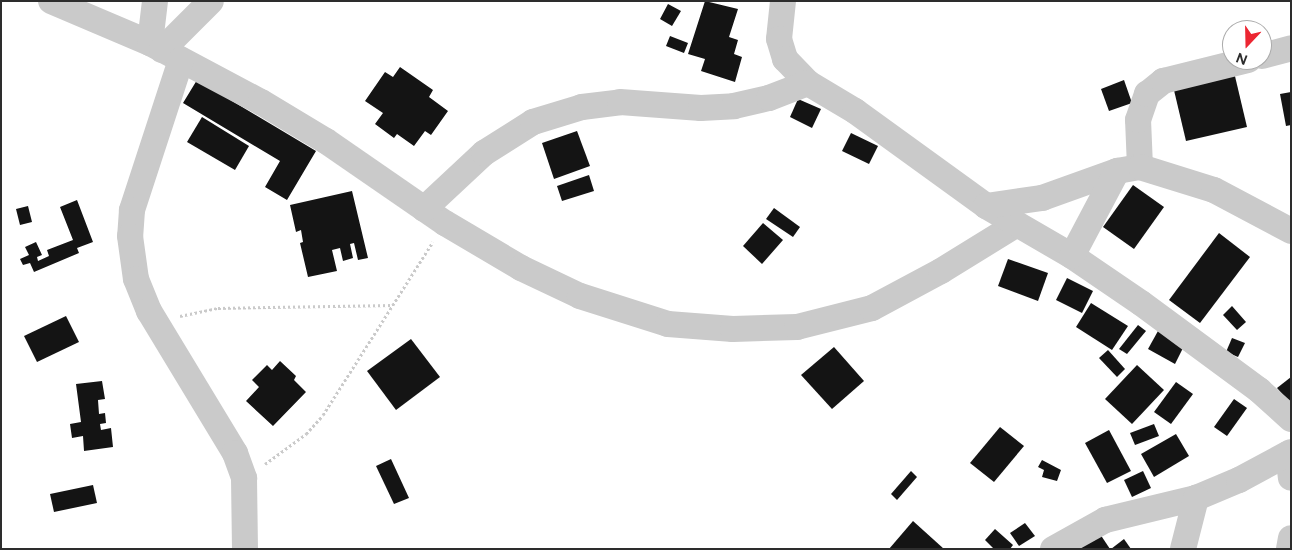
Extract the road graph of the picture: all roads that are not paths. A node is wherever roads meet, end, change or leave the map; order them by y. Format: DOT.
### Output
graph roads {
  1 [pos="51,1"];
  2 [pos="155,1"];
  3 [pos="211,1"];
  4 [pos="783,1"];
  5 [pos="1291,48"];
  6 [pos="164,51"];
  7 [pos="1272,53"];
  8 [pos="1222,66"];
  9 [pos="808,83"];
  10 [pos="1128,169"];
  11 [pos="986,206"];
  12 [pos="435,216"];
  13 [pos="1018,224"];
  14 [pos="1291,231"];
  15 [pos="1072,256"];
  16 [pos="1291,419"];
  17 [pos="1290,461"];
  18 [pos="1196,498"];
  19 [pos="1291,538"];
  20 [pos="245,549"];
  21 [pos="1053,549"];
  22 [pos="1183,549"];
  23 [pos="1290,549"];
  1 -- 6 [label="street"];
  2 -- 6 [label="street"];
  3 -- 6 [label="street"];
  4 -- 9 [label="street"];
  5 -- 7 [label="street"];
  6 -- 12 [label="street"];
  6 -- 20 [label="street"];
  8 -- 10 [label="street"];
  9 -- 11 [label="street"];
  9 -- 12 [label="street"];
  10 -- 11 [label="street"];
  10 -- 14 [label="street"];
  10 -- 15 [label="street"];
  11 -- 13 [label="street"];
  12 -- 13 [label="street"];
  13 -- 15 [label="street"];
  15 -- 16 [label="street"];
  17 -- 18 [label="street"];
  18 -- 21 [label="street"];
  18 -- 22 [label="street"];
  19 -- 23 [label="street"];
}
